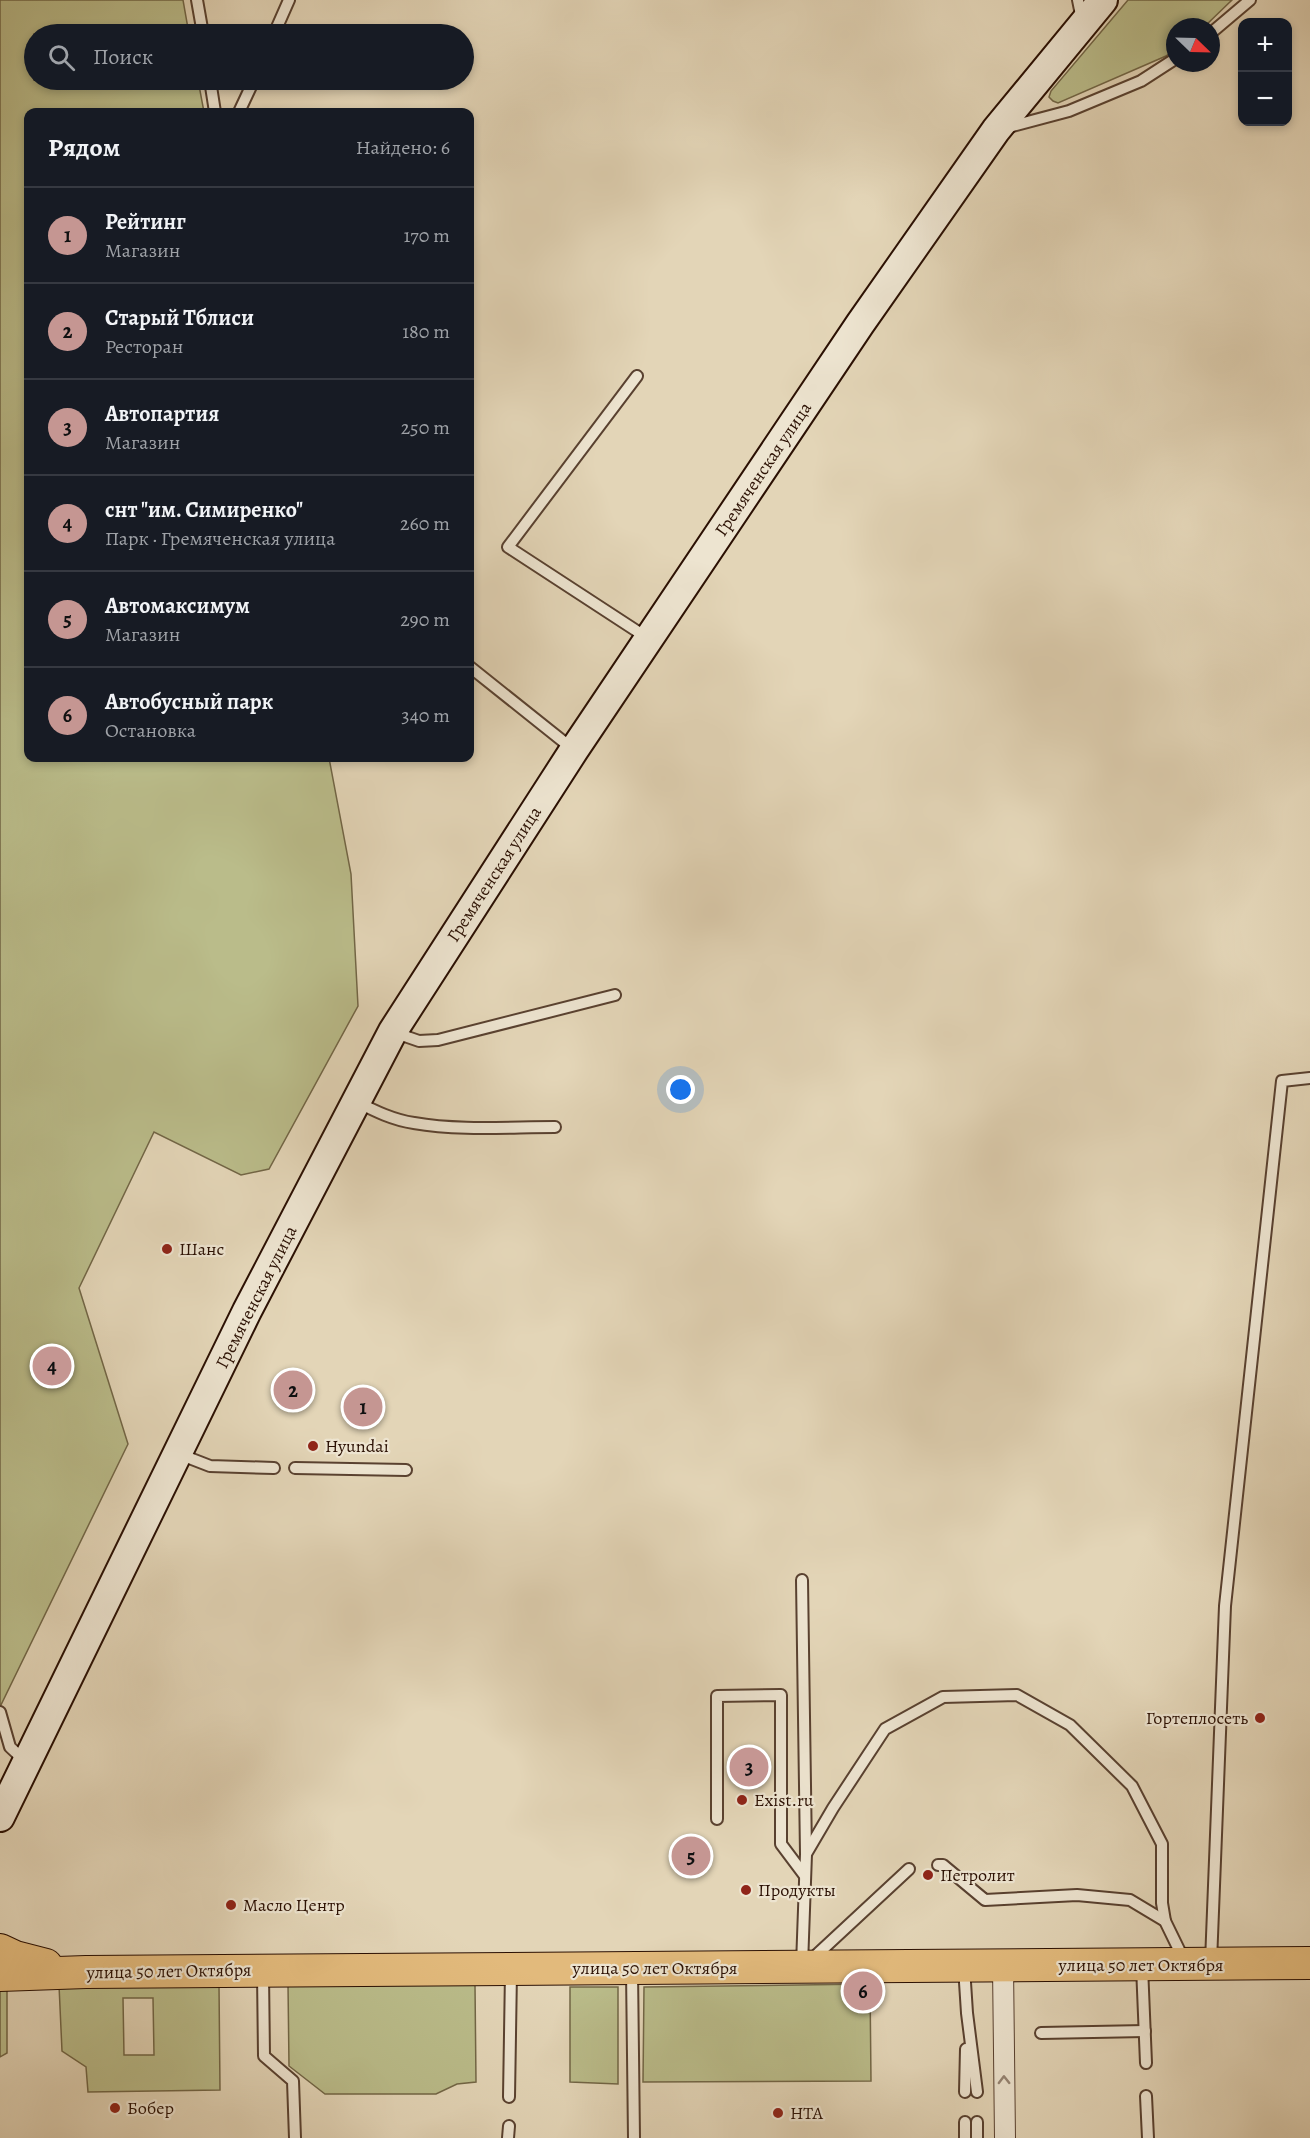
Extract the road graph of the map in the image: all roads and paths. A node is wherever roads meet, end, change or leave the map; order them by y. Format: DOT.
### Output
graph roads {
  1 [pos="197,0"];
  2 [pos="289,0"];
  3 [pos="1103,0"];
  4 [pos="1250,0"];
  5 [pos="1080,12"];
  6 [pos="201,24"];
  7 [pos="278,24"];
  8 [pos="1220,25"];
  9 [pos="1166,65"];
  10 [pos="212,90"];
  11 [pos="249,90"];
  12 [pos="214,108"];
  13 [pos="241,108"];
  14 [pos="996,130"];
  15 [pos="638,376"];
  16 [pos="649,639"];
  17 [pos="474,670"];
  18 [pos="574,750"];
  19 [pos="615,995"];
  20 [pos="393,1031"];
  21 [pos="1310,1078"];
  22 [pos="356,1102"];
  23 [pos="555,1127"];
  24 [pos="178,1454"];
  25 [pos="274,1468"];
  26 [pos="295,1468"];
  27 [pos="406,1470"];
  28 [pos="802,1580"];
  29 [pos="0,1712"];
  30 [pos="26,1762"];
  31 [pos="0,1817"];
  32 [pos="717,1819"];
  33 [pos="806,1854"];
  34 [pos="938,1864"];
  35 [pos="909,1869"];
  36 [pos="805,1875"];
  37 [pos="1165,1921"];
  38 [pos="0,1950"];
  39 [pos="1310,1963"];
  40 [pos="1199,1965"];
  41 [pos="964,1966"];
  42 [pos="1003,1966"];
  43 [pos="1142,1966"];
  44 [pos="512,1968"];
  45 [pos="632,1968"];
  46 [pos="802,1968"];
  47 [pos="263,1970"];
  48 [pos="86,1972"];
  49 [pos="0,1975"];
  50 [pos="967,2013"];
  51 [pos="1144,2031"];
  52 [pos="1041,2033"];
  53 [pos="1146,2063"];
  54 [pos="965,2092"];
  55 [pos="977,2092"];
  56 [pos="1146,2096"];
  57 [pos="509,2097"];
  58 [pos="965,2122"];
  59 [pos="977,2122"];
  60 [pos="509,2126"];
  61 [pos="295,2138"];
  62 [pos="508,2138"];
  63 [pos="634,2138"];
  64 [pos="964,2138"];
  65 [pos="977,2138"];
  66 [pos="1005,2138"];
  67 [pos="1148,2138"];
  1 -- 6 [label="lane"];
  2 -- 7 [label="lane"];
  3 -- 5 [label="main road, Гремяченская улица"];
  4 -- 8 [label="lane"];
  5 -- 14 [label="main road, Гремяченская улица"];
  9 -- 14 [label="lane"];
  10 -- 12 [label="lane"];
  11 -- 13 [label="lane"];
  14 -- 16 [label="main road, Гремяченская улица"];
  15 -- 16 [label="lane"];
  16 -- 18 [label="main road, Гремяченская улица"];
  17 -- 18 [label="lane"];
  18 -- 20 [label="main road, Гремяченская улица"];
  19 -- 20 [label="lane"];
  20 -- 22 [label="main road, Гремяченская улица"];
  21 -- 40 [label="lane"];
  22 -- 23 [label="lane"];
  22 -- 24 [label="main road, Гремяченская улица"];
  24 -- 25 [label="lane"];
  24 -- 30 [label="main road, Гремяченская улица"];
  26 -- 27 [label="lane"];
  28 -- 33 [label="lane"];
  29 -- 30 [label="lane"];
  30 -- 31 [label="main road, Гремяченская улица"];
  32 -- 36 [label="lane"];
  33 -- 36 [label="lane"];
  33 -- 37 [label="lane"];
  34 -- 37 [label="lane"];
  35 -- 46 [label="lane"];
  36 -- 46 [label="lane"];
  37 -- 40 [label="lane"];
  38 -- 48 [label="main road"];
  39 -- 40 [label="main road, улица 50 лет Октября"];
  40 -- 43 [label="main road, улица 50 лет Октября"];
  41 -- 42 [label="main road, улица 50 лет Октября"];
  41 -- 46 [label="main road, улица 50 лет Октября"];
  41 -- 50 [label="lane"];
  42 -- 43 [label="main road, улица 50 лет Октября"];
  66 -- 42 [label="street, one-way"];
  43 -- 51 [label="lane"];
  44 -- 45 [label="main road, улица 50 лет Октября"];
  44 -- 47 [label="main road, улица 50 лет Октября"];
  44 -- 57 [label="lane"];
  45 -- 46 [label="main road, улица 50 лет Октября"];
  45 -- 63 [label="lane"];
  47 -- 48 [label="main road, улица 50 лет Октября"];
  47 -- 61 [label="lane"];
  48 -- 49 [label="main road, улица 50 лет Октября"];
  50 -- 54 [label="lane"];
  50 -- 55 [label="lane"];
  51 -- 52 [label="lane"];
  51 -- 53 [label="lane"];
  56 -- 67 [label="lane"];
  58 -- 64 [label="lane"];
  59 -- 65 [label="lane"];
  60 -- 62 [label="lane"];
}
